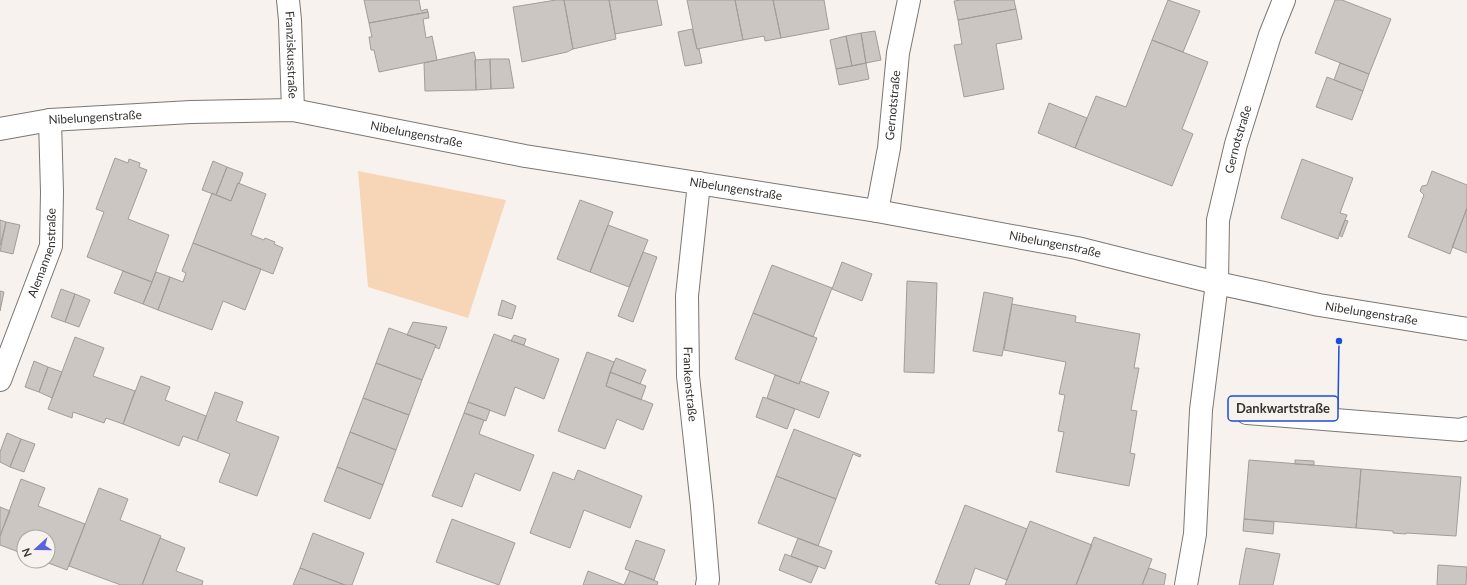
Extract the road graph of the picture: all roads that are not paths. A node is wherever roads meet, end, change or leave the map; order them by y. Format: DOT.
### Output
graph roads {
  1 [pos="288,0"];
  2 [pos="909,0"];
  3 [pos="1284,0"];
  4 [pos="293,110"];
  5 [pos="50,120"];
  6 [pos="0,129"];
  7 [pos="700,183"];
  8 [pos="876,211"];
  9 [pos="1217,283"];
  10 [pos="1467,329"];
  11 [pos="0,380"];
  12 [pos="1247,413"];
  13 [pos="1467,428"];
  14 [pos="707,585"];
  15 [pos="1186,585"];
  1 -- 4 [label="street, Franziskusstraße"];
  2 -- 8 [label="street, Gernotstraße"];
  3 -- 9 [label="street, Gernotstraße"];
  4 -- 5 [label="street, Nibelungenstraße"];
  4 -- 7 [label="street, Nibelungenstraße"];
  5 -- 6 [label="street, Nibelungenstraße"];
  5 -- 11 [label="street, Alemannenstraße"];
  7 -- 8 [label="street, Nibelungenstraße"];
  7 -- 14 [label="street, Frankenstraße"];
  8 -- 9 [label="street, Nibelungenstraße"];
  9 -- 10 [label="street, Nibelungenstraße"];
  9 -- 15 [label="street, Gernotstraße"];
  12 -- 13 [label="street"];
}
